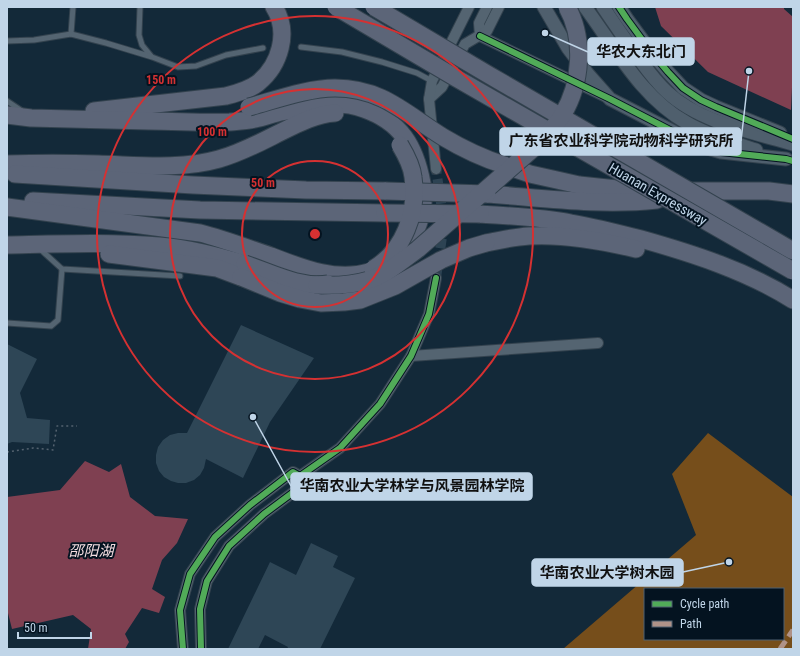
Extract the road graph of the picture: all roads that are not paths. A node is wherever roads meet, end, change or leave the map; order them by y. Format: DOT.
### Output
graph roads {
  1 [pos="74,7"];
  2 [pos="140,7"];
  3 [pos="274,7"];
  4 [pos="336,7"];
  5 [pos="374,7"];
  6 [pos="469,7"];
  7 [pos="487,7"];
  8 [pos="499,7"];
  9 [pos="544,7"];
  10 [pos="567,7"];
  11 [pos="585,7"];
  12 [pos="603,7"];
  13 [pos="619,7"];
  14 [pos="71,34"];
  15 [pos="480,36"];
  16 [pos="7,41"];
  17 [pos="301,47"];
  18 [pos="262,48"];
  19 [pos="152,57"];
  20 [pos="432,81"];
  21 [pos="610,99"];
  22 [pos="429,100"];
  23 [pos="7,101"];
  24 [pos="7,116"];
  25 [pos="30,118"];
  26 [pos="793,138"];
  27 [pos="793,144"];
  28 [pos="790,160"];
  29 [pos="7,164"];
  30 [pos="436,169"];
  31 [pos="7,173"];
  32 [pos="751,191"];
  33 [pos="793,194"];
  34 [pos="7,200"];
  35 [pos="7,208"];
  36 [pos="7,244"];
  37 [pos="34,244"];
  38 [pos="793,251"];
  39 [pos="62,269"];
  40 [pos="243,270"];
  41 [pos="793,271"];
  42 [pos="180,276"];
  43 [pos="436,278"];
  44 [pos="317,285"];
  45 [pos="793,300"];
  46 [pos="793,309"];
  47 [pos="7,322"];
  48 [pos="598,343"];
  49 [pos="411,356"];
  50 [pos="302,481"];
  51 [pos="183,649"];
  52 [pos="201,649"];
  1 -- 14 [label="lane"];
  2 -- 19 [label="lane"];
  3 -- 25 [label="highway"];
  4 -- 41 [label="highway, Huanan Expressway, bridge"];
  5 -- 38 [label="highway, Huanan Expressway, bridge"];
  6 -- 20 [label="street"];
  7 -- 15 [label="street"];
  8 -- 15 [label="street"];
  9 -- 21 [label="street"];
  10 -- 44 [label="highway, bridge"];
  11 -- 28 [label="street"];
  12 -- 27 [label="street"];
  13 -- 26 [label="street"];
  14 -- 16 [label="lane"];
  14 -- 19 [label="lane"];
  15 -- 21 [label="street"];
  15 -- 22 [label="street"];
  17 -- 20 [label="lane"];
  18 -- 19 [label="lane"];
  20 -- 22 [label="street"];
  21 -- 28 [label="street"];
  22 -- 30 [label="street"];
  23 -- 25 [label="lane"];
  24 -- 25 [label="highway"];
  25 -- 32 [label="highway, bridge"];
  25 -- 35 [label="highway"];
  29 -- 44 [label="highway, bridge"];
  31 -- 32 [label="highway, bridge"];
  32 -- 33 [label="highway"];
  34 -- 45 [label="highway, bridge"];
  36 -- 37 [label="highway"];
  37 -- 39 [label="lane"];
  37 -- 40 [label="highway"];
  39 -- 42 [label="lane"];
  39 -- 47 [label="lane"];
  40 -- 44 [label="highway, bridge"];
  40 -- 46 [label="highway, bridge"];
  43 -- 49 [label="street"];
  48 -- 49 [label="street"];
  49 -- 50 [label="street"];
  50 -- 51 [label="street"];
  50 -- 52 [label="street"];
}
